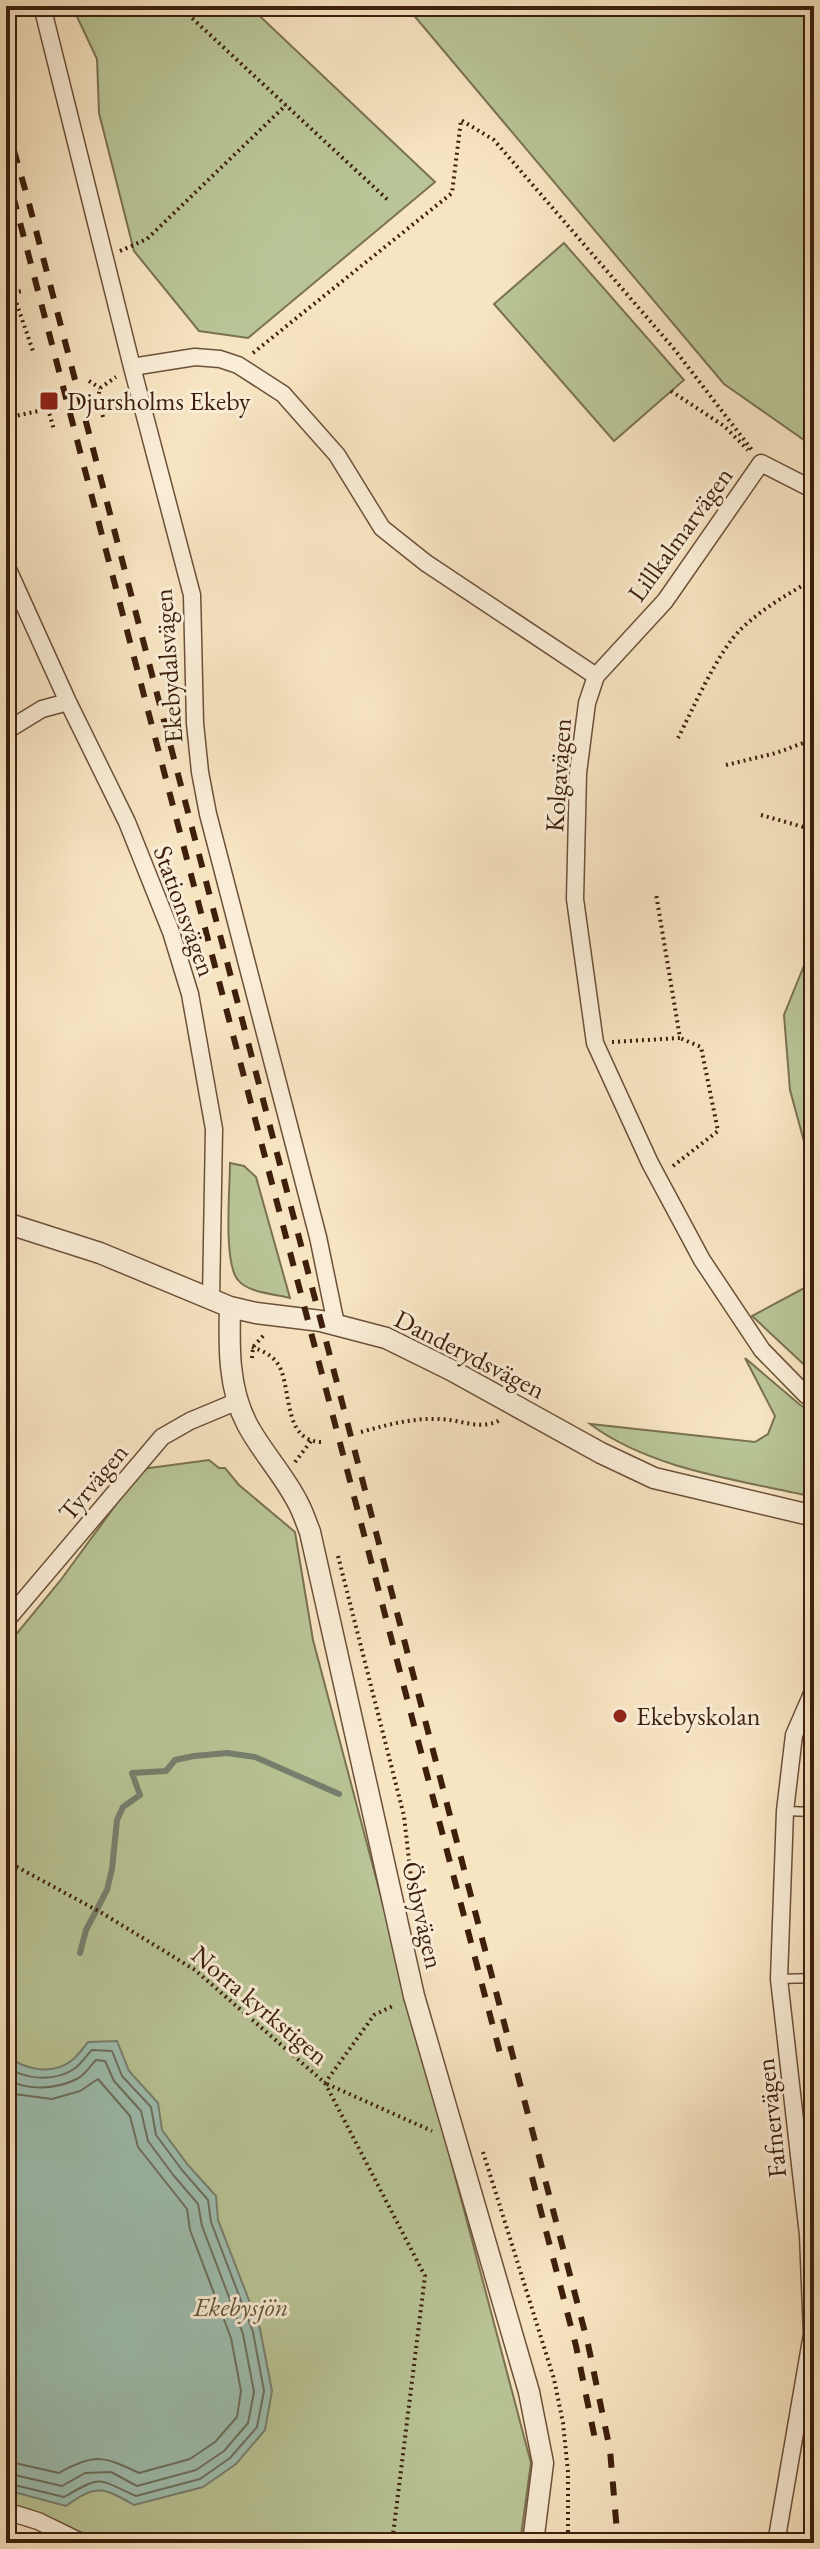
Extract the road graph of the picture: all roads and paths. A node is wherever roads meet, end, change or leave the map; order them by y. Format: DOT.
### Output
graph roads {
  1 [pos="42,6"];
  2 [pos="179,6"];
  3 [pos="286,105"];
  4 [pos="389,201"];
  5 [pos="104,258"];
  6 [pos="22,291"];
  7 [pos="13,293"];
  8 [pos="6,295"];
  9 [pos="34,354"];
  10 [pos="238,365"];
  11 [pos="132,367"];
  12 [pos="89,381"];
  13 [pos="100,388"];
  14 [pos="671,391"];
  15 [pos="45,397"];
  16 [pos="48,409"];
  17 [pos="103,417"];
  18 [pos="6,418"];
  19 [pos="54,430"];
  20 [pos="761,463"];
  21 [pos="814,490"];
  22 [pos="6,565"];
  23 [pos="814,579"];
  24 [pos="596,676"];
  25 [pos="68,702"];
  26 [pos="6,731"];
  27 [pos="678,738"];
  28 [pos="814,739"];
  29 [pos="726,765"];
  30 [pos="761,815"];
  31 [pos="814,830"];
  32 [pos="656,894"];
  33 [pos="680,1038"];
  34 [pos="595,1043"];
  35 [pos="658,1178"];
  36 [pos="6,1223"];
  37 [pos="221,1303"];
  38 [pos="336,1324"];
  39 [pos="270,1332"];
  40 [pos="230,1344"];
  41 [pos="253,1347"];
  42 [pos="251,1365"];
  43 [pos="814,1400"];
  44 [pos="238,1401"];
  45 [pos="505,1417"];
  46 [pos="361,1432"];
  47 [pos="311,1441"];
  48 [pos="321,1442"];
  49 [pos="293,1465"];
  50 [pos="814,1516"];
  51 [pos="337,1553"];
  52 [pos="6,1621"];
  53 [pos="814,1689"];
  54 [pos="785,1811"];
  55 [pos="814,1812"];
  56 [pos="6,1861"];
  57 [pos="412,1890"];
  58 [pos="814,1978"];
  59 [pos="779,1979"];
  60 [pos="414,1996"];
  61 [pos="325,2083"];
  62 [pos="458,2143"];
  63 [pos="480,2145"];
  64 [pos="811,2234"];
  65 [pos="813,2334"];
  66 [pos="6,2511"];
  67 [pos="83,2543"];
  68 [pos="392,2543"];
  69 [pos="533,2543"];
  70 [pos="568,2543"];
  71 [pos="776,2543"];
  1 -- 5 [label="street, Ekebydalsvägen"];
  2 -- 3 [label="path"];
  3 -- 4 [label="path"];
  3 -- 5 [label="path"];
  5 -- 11 [label="street, Ekebydalsvägen"];
  6 -- 7 [label="path"];
  7 -- 8 [label="path"];
  7 -- 9 [label="path"];
  10 -- 11 [label="street"];
  10 -- 20 [label="path"];
  10 -- 24 [label="street"];
  11 -- 13 [label="path"];
  11 -- 38 [label="street, Ekebydalsvägen"];
  12 -- 13 [label="path"];
  13 -- 17 [label="path"];
  14 -- 20 [label="path"];
  15 -- 16 [label="path"];
  16 -- 18 [label="path"];
  16 -- 19 [label="path"];
  20 -- 21 [label="street, Lillkalmarvägen"];
  20 -- 24 [label="street, Lillkalmarvägen"];
  22 -- 25 [label="street, Stationsvägen"];
  23 -- 27 [label="path"];
  24 -- 34 [label="street, Kolgavägen"];
  25 -- 26 [label="street"];
  25 -- 37 [label="street, Stationsvägen"];
  28 -- 29 [label="path"];
  30 -- 31 [label="path"];
  32 -- 33 [label="path"];
  33 -- 34 [label="path"];
  33 -- 35 [label="path"];
  34 -- 35 [label="street, Kolgavägen"];
  35 -- 43 [label="street, Kolgavägen"];
  36 -- 37 [label="street, Danderydsvägen"];
  37 -- 38 [label="street, Danderydsvägen"];
  37 -- 40 [label="street, Ösbyvägen"];
  38 -- 50 [label="street, Danderydsvägen"];
  39 -- 41 [label="path"];
  40 -- 41 [label="path"];
  40 -- 44 [label="street, Ösbyvägen"];
  41 -- 42 [label="path"];
  41 -- 47 [label="path"];
  44 -- 52 [label="street, Tyrvägen"];
  44 -- 60 [label="street, Ösbyvägen"];
  45 -- 46 [label="path"];
  47 -- 48 [label="path"];
  47 -- 49 [label="path"];
  51 -- 57 [label="path"];
  53 -- 54 [label="street, Fafnervägen"];
  54 -- 55 [label="lane"];
  54 -- 59 [label="street, Fafnervägen"];
  56 -- 61 [label="path, Norra kyrkstigen"];
  58 -- 59 [label="lane"];
  59 -- 64 [label="street, Fafnervägen"];
  60 -- 61 [label="path, Norra kyrkstigen"];
  60 -- 62 [label="street, Ösbyvägen"];
  61 -- 62 [label="path"];
  61 -- 68 [label="path"];
  62 -- 69 [label="street, Ösbyvägen"];
  63 -- 70 [label="path"];
  64 -- 65 [label="street, Fafnervägen"];
  65 -- 71 [label="street, Fafnervägen"];
  66 -- 67 [label="street"];
}
